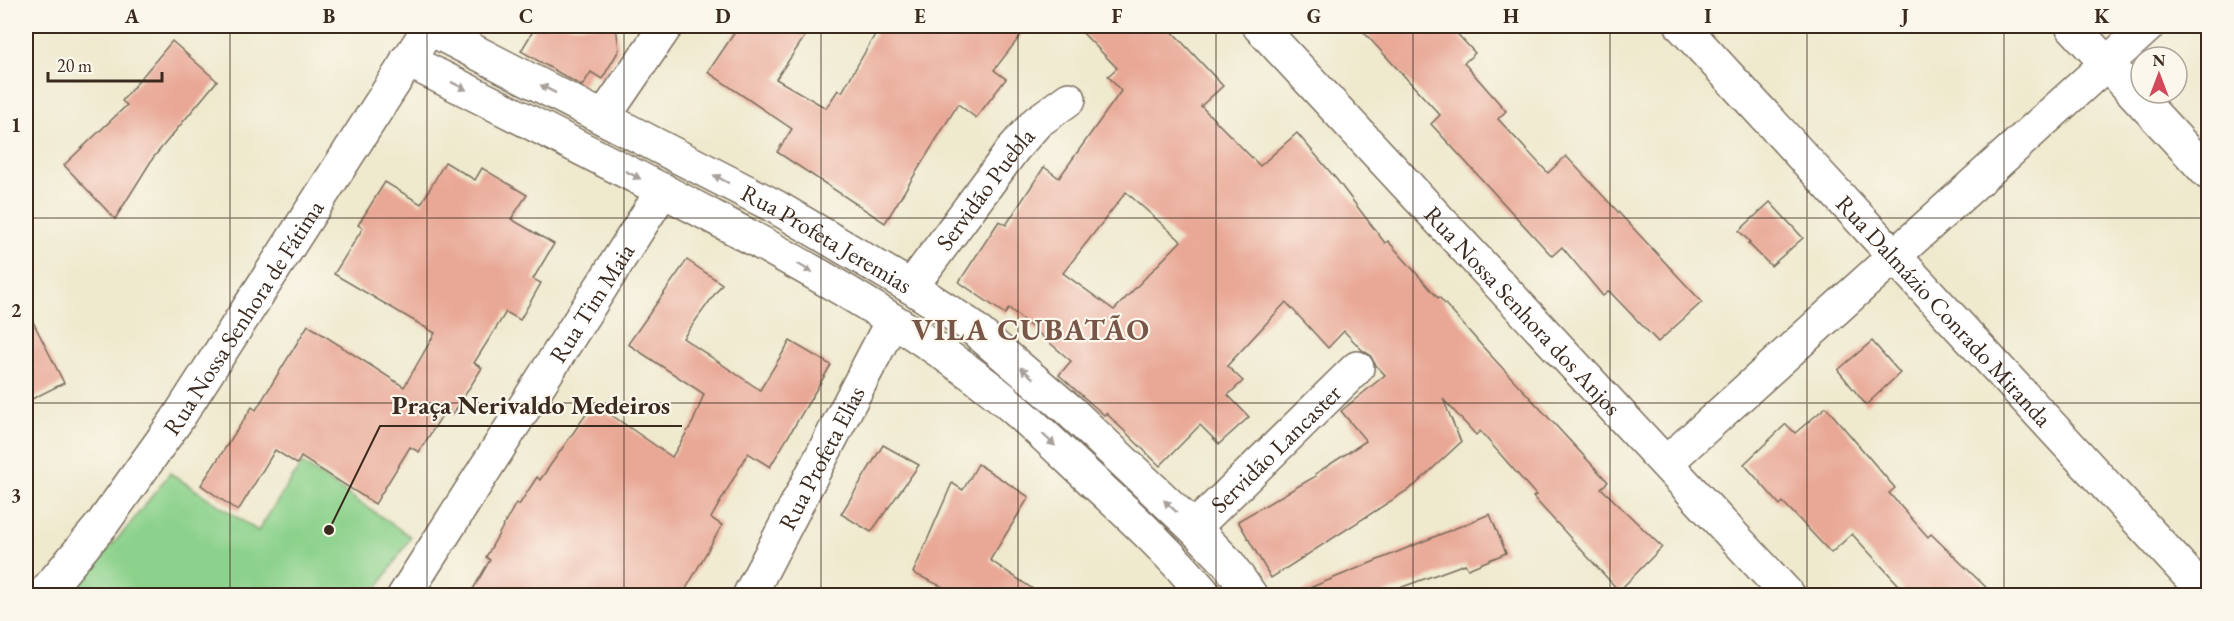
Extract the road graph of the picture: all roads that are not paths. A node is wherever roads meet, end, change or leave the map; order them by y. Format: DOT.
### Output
graph roads {
  1 [pos="666,26"];
  2 [pos="1259,26"];
  3 [pos="1682,26"];
  4 [pos="2072,26"];
  5 [pos="2148,26"];
  6 [pos="430,27"];
  7 [pos="407,60"];
  8 [pos="2107,63"];
  9 [pos="1069,99"];
  10 [pos="603,118"];
  11 [pos="2208,173"];
  12 [pos="663,190"];
  13 [pos="1894,256"];
  14 [pos="911,286"];
  15 [pos="892,321"];
  16 [pos="1357,368"];
  17 [pos="1666,463"];
  18 [pos="1194,528"];
  19 [pos="42,596"];
  20 [pos="404,596"];
  21 [pos="749,596"];
  22 [pos="1206,596"];
  23 [pos="1251,596"];
  24 [pos="1789,596"];
  25 [pos="2208,596"];
  1 -- 10 [label="street"];
  2 -- 17 [label="street, Rua Nossa Senhora dos Anjos"];
  3 -- 13 [label="street, Rua Dalmázio Conrado Miranda"];
  4 -- 8 [label="street"];
  5 -- 8 [label="street"];
  6 -- 7 [label="street, Rua Nossa Senhora de Fátima"];
  10 -- 6 [label="street, Rua Profeta Jeremias, one-way"];
  7 -- 12 [label="street, Rua Profeta Jeremias, one-way"];
  7 -- 19 [label="street, Rua Nossa Senhora de Fátima"];
  8 -- 11 [label="street"];
  8 -- 13 [label="street"];
  9 -- 14 [label="street, Servidão Puebla"];
  14 -- 10 [label="street, Rua Profeta Jeremias, one-way"];
  12 -- 15 [label="street, Rua Profeta Jeremias, one-way"];
  12 -- 20 [label="street, Rua Tim Maia"];
  13 -- 17 [label="street"];
  13 -- 25 [label="street, Rua Dalmázio Conrado Miranda"];
  14 -- 15 [label="street, Servidão Puebla"];
  18 -- 14 [label="street, Rua Profeta Jeremias, one-way"];
  15 -- 21 [label="street, Rua Profeta Elias"];
  15 -- 22 [label="street, Rua Profeta Jeremias, one-way"];
  16 -- 18 [label="street, Servidão Lancaster"];
  17 -- 24 [label="street, Rua Nossa Senhora dos Anjos"];
  18 -- 23 [label="street, Rua Profeta Jeremias"];
}
